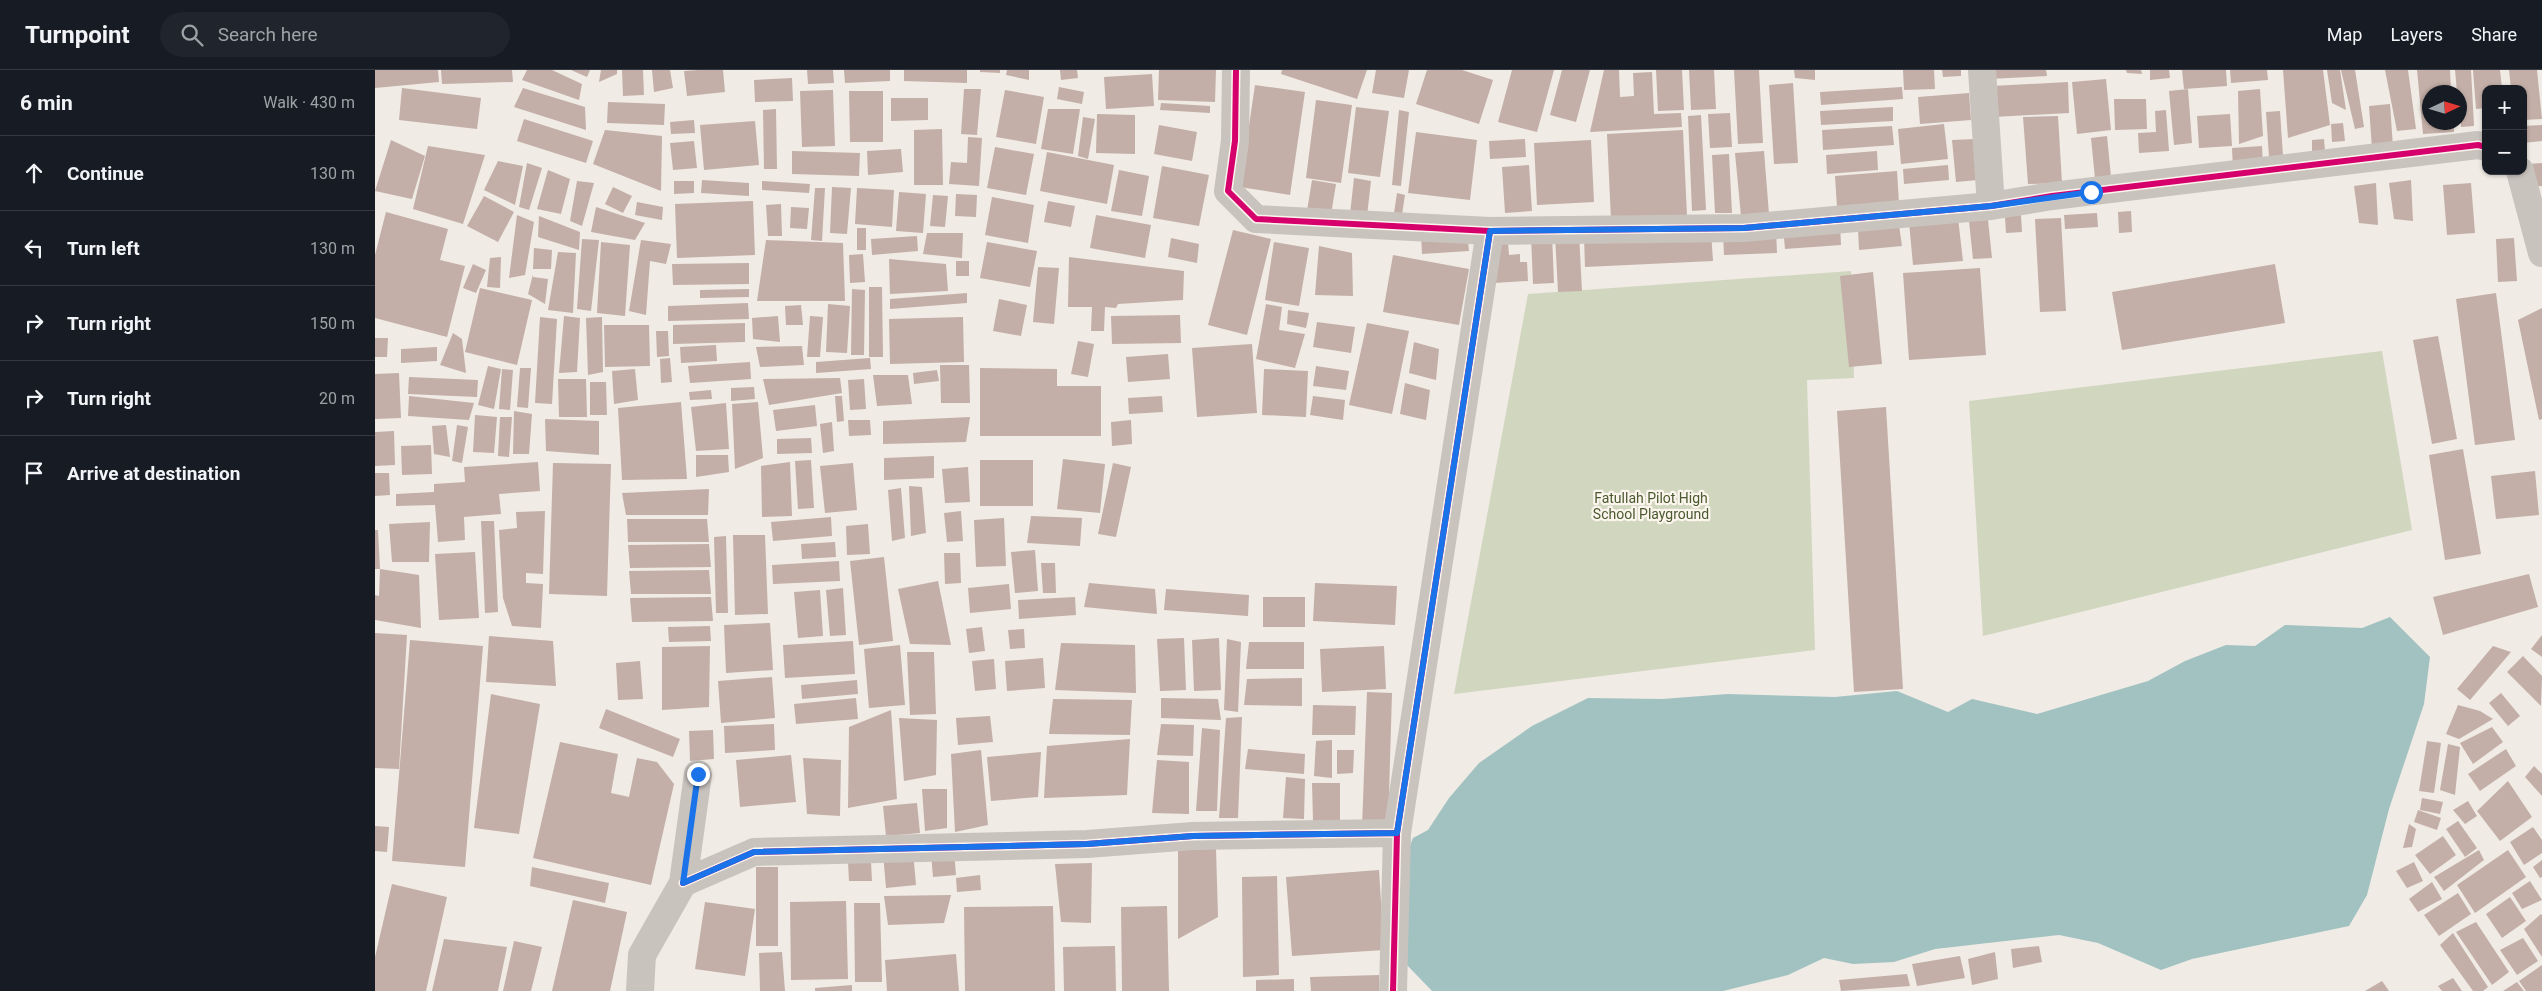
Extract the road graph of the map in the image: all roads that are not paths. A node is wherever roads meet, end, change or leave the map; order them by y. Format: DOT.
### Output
graph roads {
  1 [pos="1236,70"];
  2 [pos="1982,70"];
  3 [pos="2482,146"];
  4 [pos="2520,175"];
  5 [pos="1991,206"];
  6 [pos="1490,231"];
  7 [pos="2542,253"];
  8 [pos="698,774"];
  9 [pos="1397,833"];
  10 [pos="683,883"];
  11 [pos="640,991"];
  12 [pos="1393,991"];
  1 -- 6 [label="street"];
  2 -- 5 [label="street"];
  3 -- 5 [label="street"];
  4 -- 7 [label="street"];
  5 -- 6 [label="street"];
  6 -- 9 [label="street"];
  8 -- 10 [label="street"];
  9 -- 10 [label="street"];
  9 -- 12 [label="street"];
  10 -- 11 [label="street"];
}
